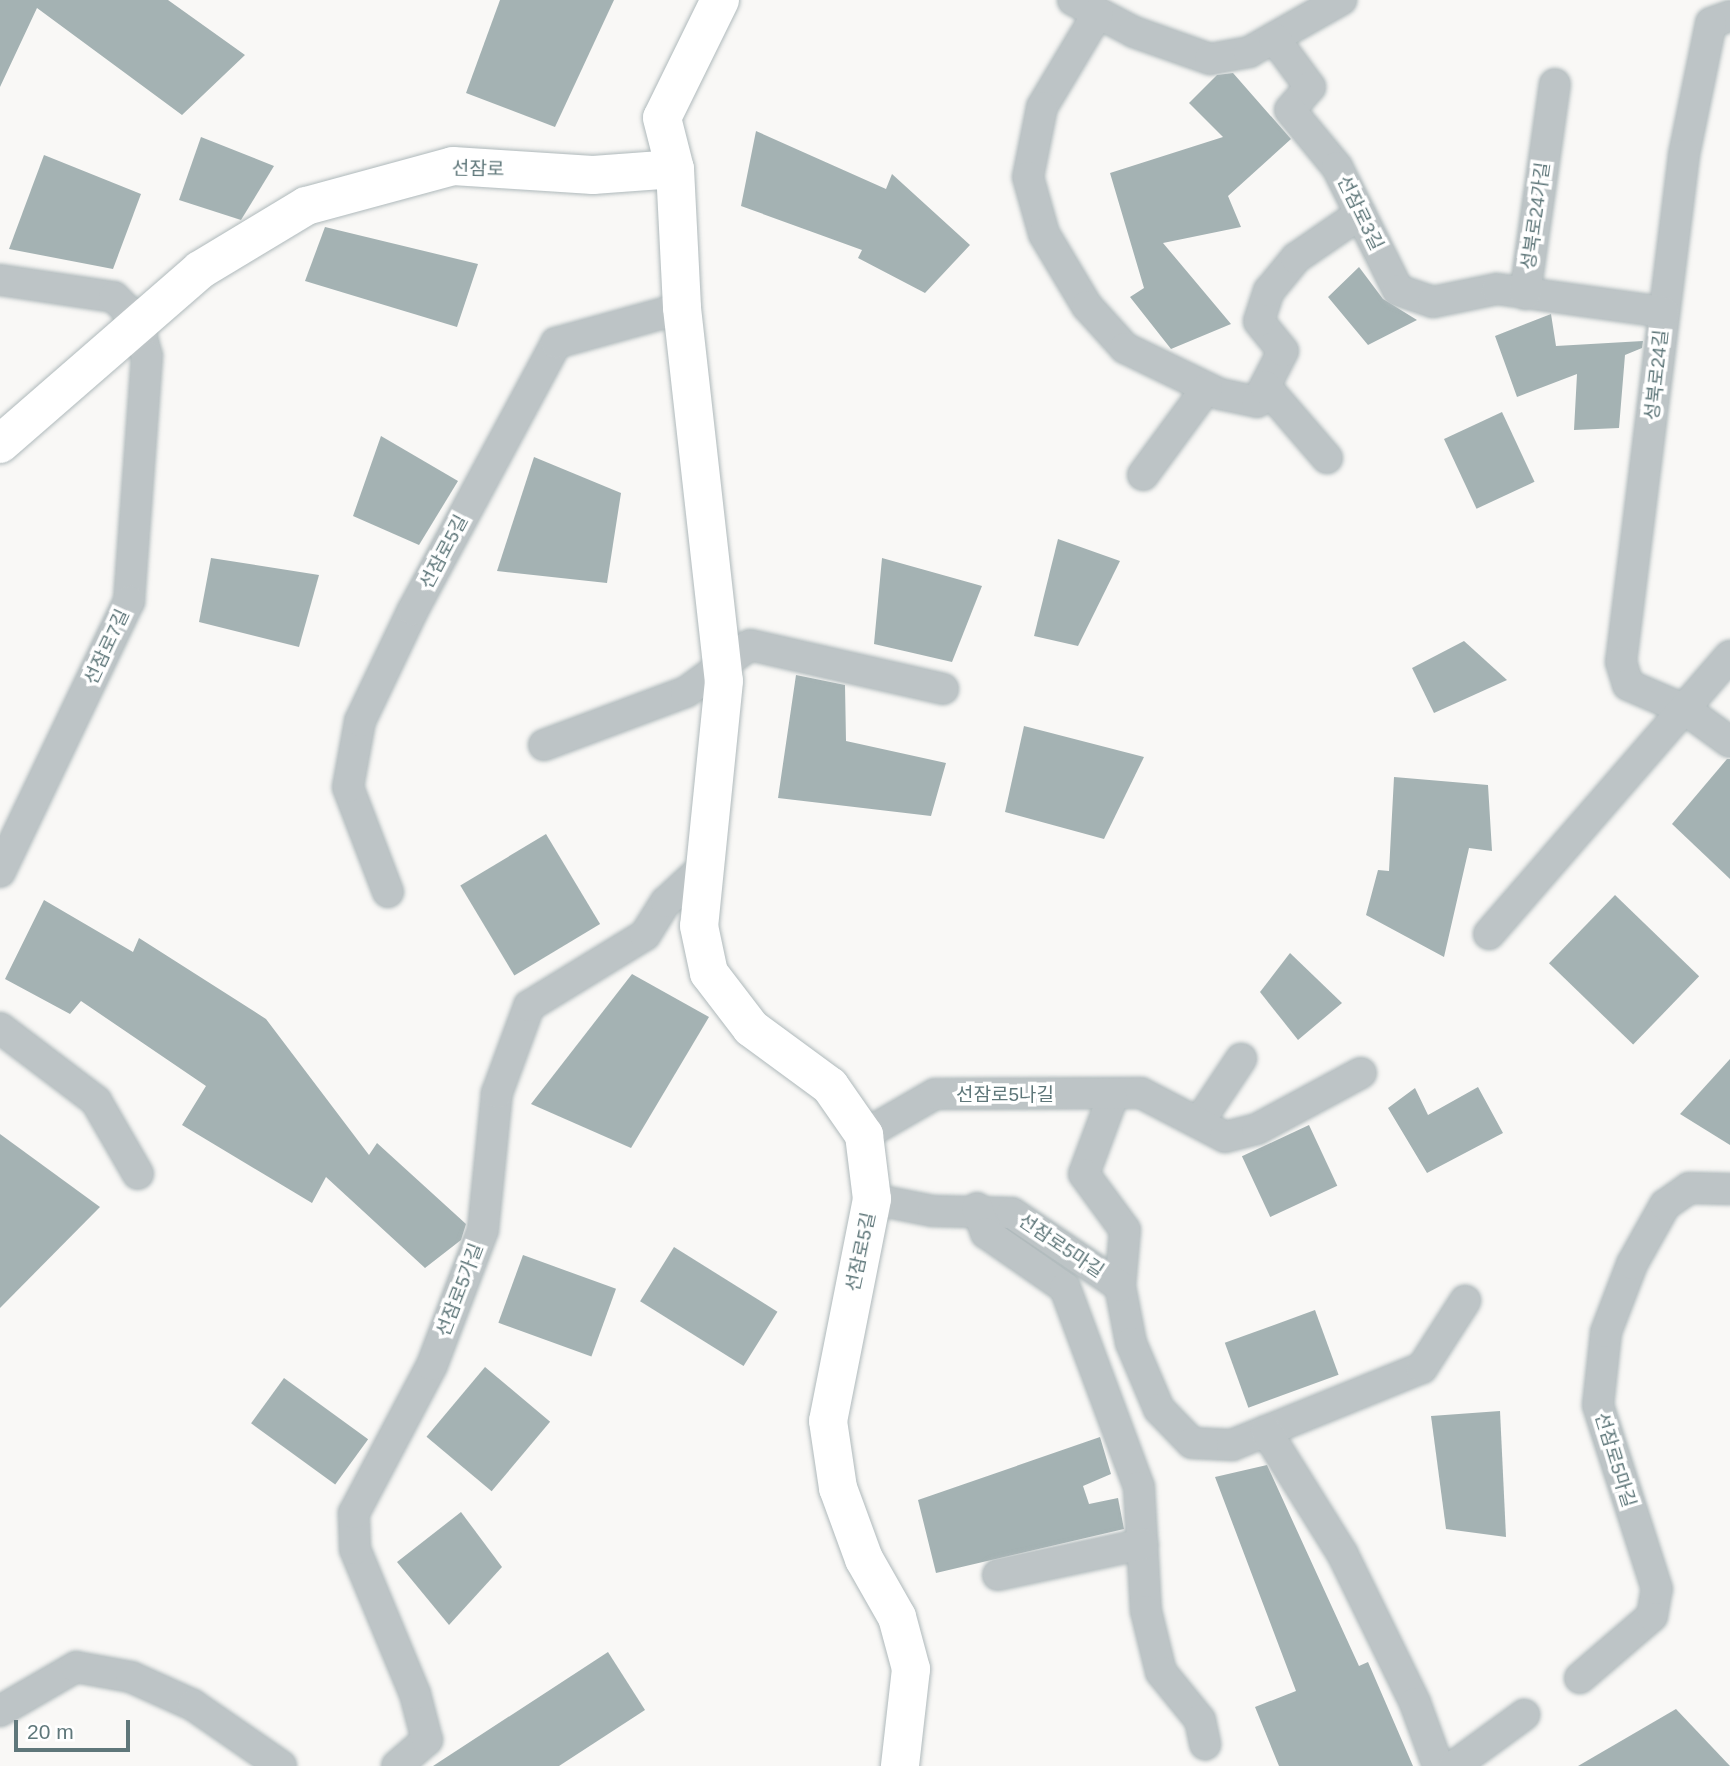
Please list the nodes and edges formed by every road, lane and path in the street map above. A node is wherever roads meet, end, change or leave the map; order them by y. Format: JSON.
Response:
{"nodes":[{"id":1,"x":720,"y":0,"type":"edge"},
{"id":2,"x":1341,"y":0,"type":"edge"},
{"id":3,"x":1085,"y":6,"type":"edge"},
{"id":4,"x":1730,"y":16,"type":"edge"},
{"id":5,"x":1274,"y":38,"type":"junction"},
{"id":6,"x":1555,"y":84,"type":"dead end"},
{"id":7,"x":675,"y":169,"type":"junction"},
{"id":8,"x":1360,"y":214,"type":"junction"},
{"id":9,"x":0,"y":280,"type":"edge"},
{"id":10,"x":1525,"y":294,"type":"junction"},
{"id":11,"x":682,"y":308,"type":"junction"},
{"id":12,"x":1663,"y":312,"type":"junction"},
{"id":13,"x":138,"y":321,"type":"junction"},
{"id":14,"x":1265,"y":386,"type":"junction"},
{"id":15,"x":1207,"y":388,"type":"junction"},
{"id":16,"x":0,"y":444,"type":"edge"},
{"id":17,"x":1327,"y":458,"type":"dead end"},
{"id":18,"x":1143,"y":475,"type":"dead end"},
{"id":19,"x":1730,"y":656,"type":"edge"},
{"id":20,"x":721,"y":660,"type":"junction"},
{"id":21,"x":943,"y":689,"type":"dead end"},
{"id":22,"x":1686,"y":710,"type":"junction"},
{"id":23,"x":1730,"y":742,"type":"edge"},
{"id":24,"x":544,"y":745,"type":"dead end"},
{"id":25,"x":709,"y":862,"type":"junction"},
{"id":26,"x":0,"y":872,"type":"edge"},
{"id":27,"x":388,"y":892,"type":"dead end"},
{"id":28,"x":1489,"y":934,"type":"dead end"},
{"id":29,"x":0,"y":1028,"type":"edge"},
{"id":30,"x":1241,"y":1059,"type":"dead end"},
{"id":31,"x":1360,"y":1073,"type":"dead end"},
{"id":32,"x":1113,"y":1096,"type":"junction"},
{"id":33,"x":1199,"y":1122,"type":"junction"},
{"id":34,"x":864,"y":1135,"type":"junction"},
{"id":35,"x":138,"y":1174,"type":"dead end"},
{"id":36,"x":1730,"y":1189,"type":"edge"},
{"id":37,"x":872,"y":1199,"type":"junction"},
{"id":38,"x":977,"y":1208,"type":"junction"},
{"id":39,"x":1121,"y":1286,"type":"junction"},
{"id":40,"x":1465,"y":1301,"type":"dead end"},
{"id":41,"x":1266,"y":1431,"type":"junction"},
{"id":42,"x":1143,"y":1544,"type":"junction"},
{"id":43,"x":998,"y":1575,"type":"dead end"},
{"id":44,"x":1580,"y":1678,"type":"dead end"},
{"id":45,"x":0,"y":1711,"type":"edge"},
{"id":46,"x":1524,"y":1715,"type":"dead end"},
{"id":47,"x":1205,"y":1744,"type":"dead end"},
{"id":48,"x":281,"y":1766,"type":"edge"},
{"id":49,"x":397,"y":1766,"type":"edge"},
{"id":50,"x":900,"y":1766,"type":"edge"},
{"id":51,"x":1438,"y":1766,"type":"edge"},
{"id":52,"x":1454,"y":1766,"type":"edge"}],
"edges":[{"from":1,"to":7,"type":"street"},
{"from":2,"to":5,"type":"street"},
{"from":3,"to":5,"type":"street"},
{"from":3,"to":15,"type":"street"},
{"from":4,"to":12,"type":"street","name":"성북로24길"},
{"from":5,"to":8,"type":"street","name":"선잠로3길"},
{"from":6,"to":10,"type":"street","name":"성북로24가길"},
{"from":7,"to":11,"type":"street","name":"선잠로5길"},
{"from":7,"to":13,"type":"street","name":"선잠로"},
{"from":8,"to":10,"type":"street","name":"선잠로3길"},
{"from":8,"to":14,"type":"street"},
{"from":9,"to":13,"type":"street"},
{"from":10,"to":12,"type":"street","name":"성북로24가길"},
{"from":11,"to":20,"type":"street","name":"선잠로5길"},
{"from":11,"to":27,"type":"street","name":"선잠로5길"},
{"from":12,"to":22,"type":"street","name":"성북로24길"},
{"from":13,"to":16,"type":"street","name":"선잠로"},
{"from":13,"to":26,"type":"street","name":"선잠로7길"},
{"from":14,"to":15,"type":"street"},
{"from":14,"to":17,"type":"street"},
{"from":15,"to":18,"type":"street"},
{"from":19,"to":22,"type":"street"},
{"from":20,"to":21,"type":"street"},
{"from":20,"to":24,"type":"street"},
{"from":20,"to":25,"type":"street","name":"선잠로5길"},
{"from":22,"to":23,"type":"street","name":"성북로24길"},
{"from":22,"to":28,"type":"street"},
{"from":25,"to":34,"type":"street","name":"선잠로5길"},
{"from":25,"to":49,"type":"street","name":"선잠로5가길"},
{"from":29,"to":35,"type":"street"},
{"from":30,"to":33,"type":"street"},
{"from":31,"to":33,"type":"street","name":"선잠로5나길"},
{"from":32,"to":33,"type":"street","name":"선잠로5나길"},
{"from":32,"to":34,"type":"street","name":"선잠로5나길"},
{"from":32,"to":39,"type":"street"},
{"from":34,"to":37,"type":"street","name":"선잠로5길"},
{"from":36,"to":44,"type":"street","name":"선잠로5마길"},
{"from":37,"to":38,"type":"street","name":"선잠로5마길"},
{"from":37,"to":50,"type":"street","name":"선잠로5길"},
{"from":38,"to":39,"type":"street","name":"선잠로5마길"},
{"from":38,"to":42,"type":"street"},
{"from":39,"to":41,"type":"street","name":"선잠로5마길"},
{"from":40,"to":41,"type":"street","name":"선잠로5마길"},
{"from":41,"to":51,"type":"street"},
{"from":42,"to":43,"type":"street"},
{"from":42,"to":47,"type":"street"},
{"from":45,"to":48,"type":"street"},
{"from":46,"to":52,"type":"street"}]}
